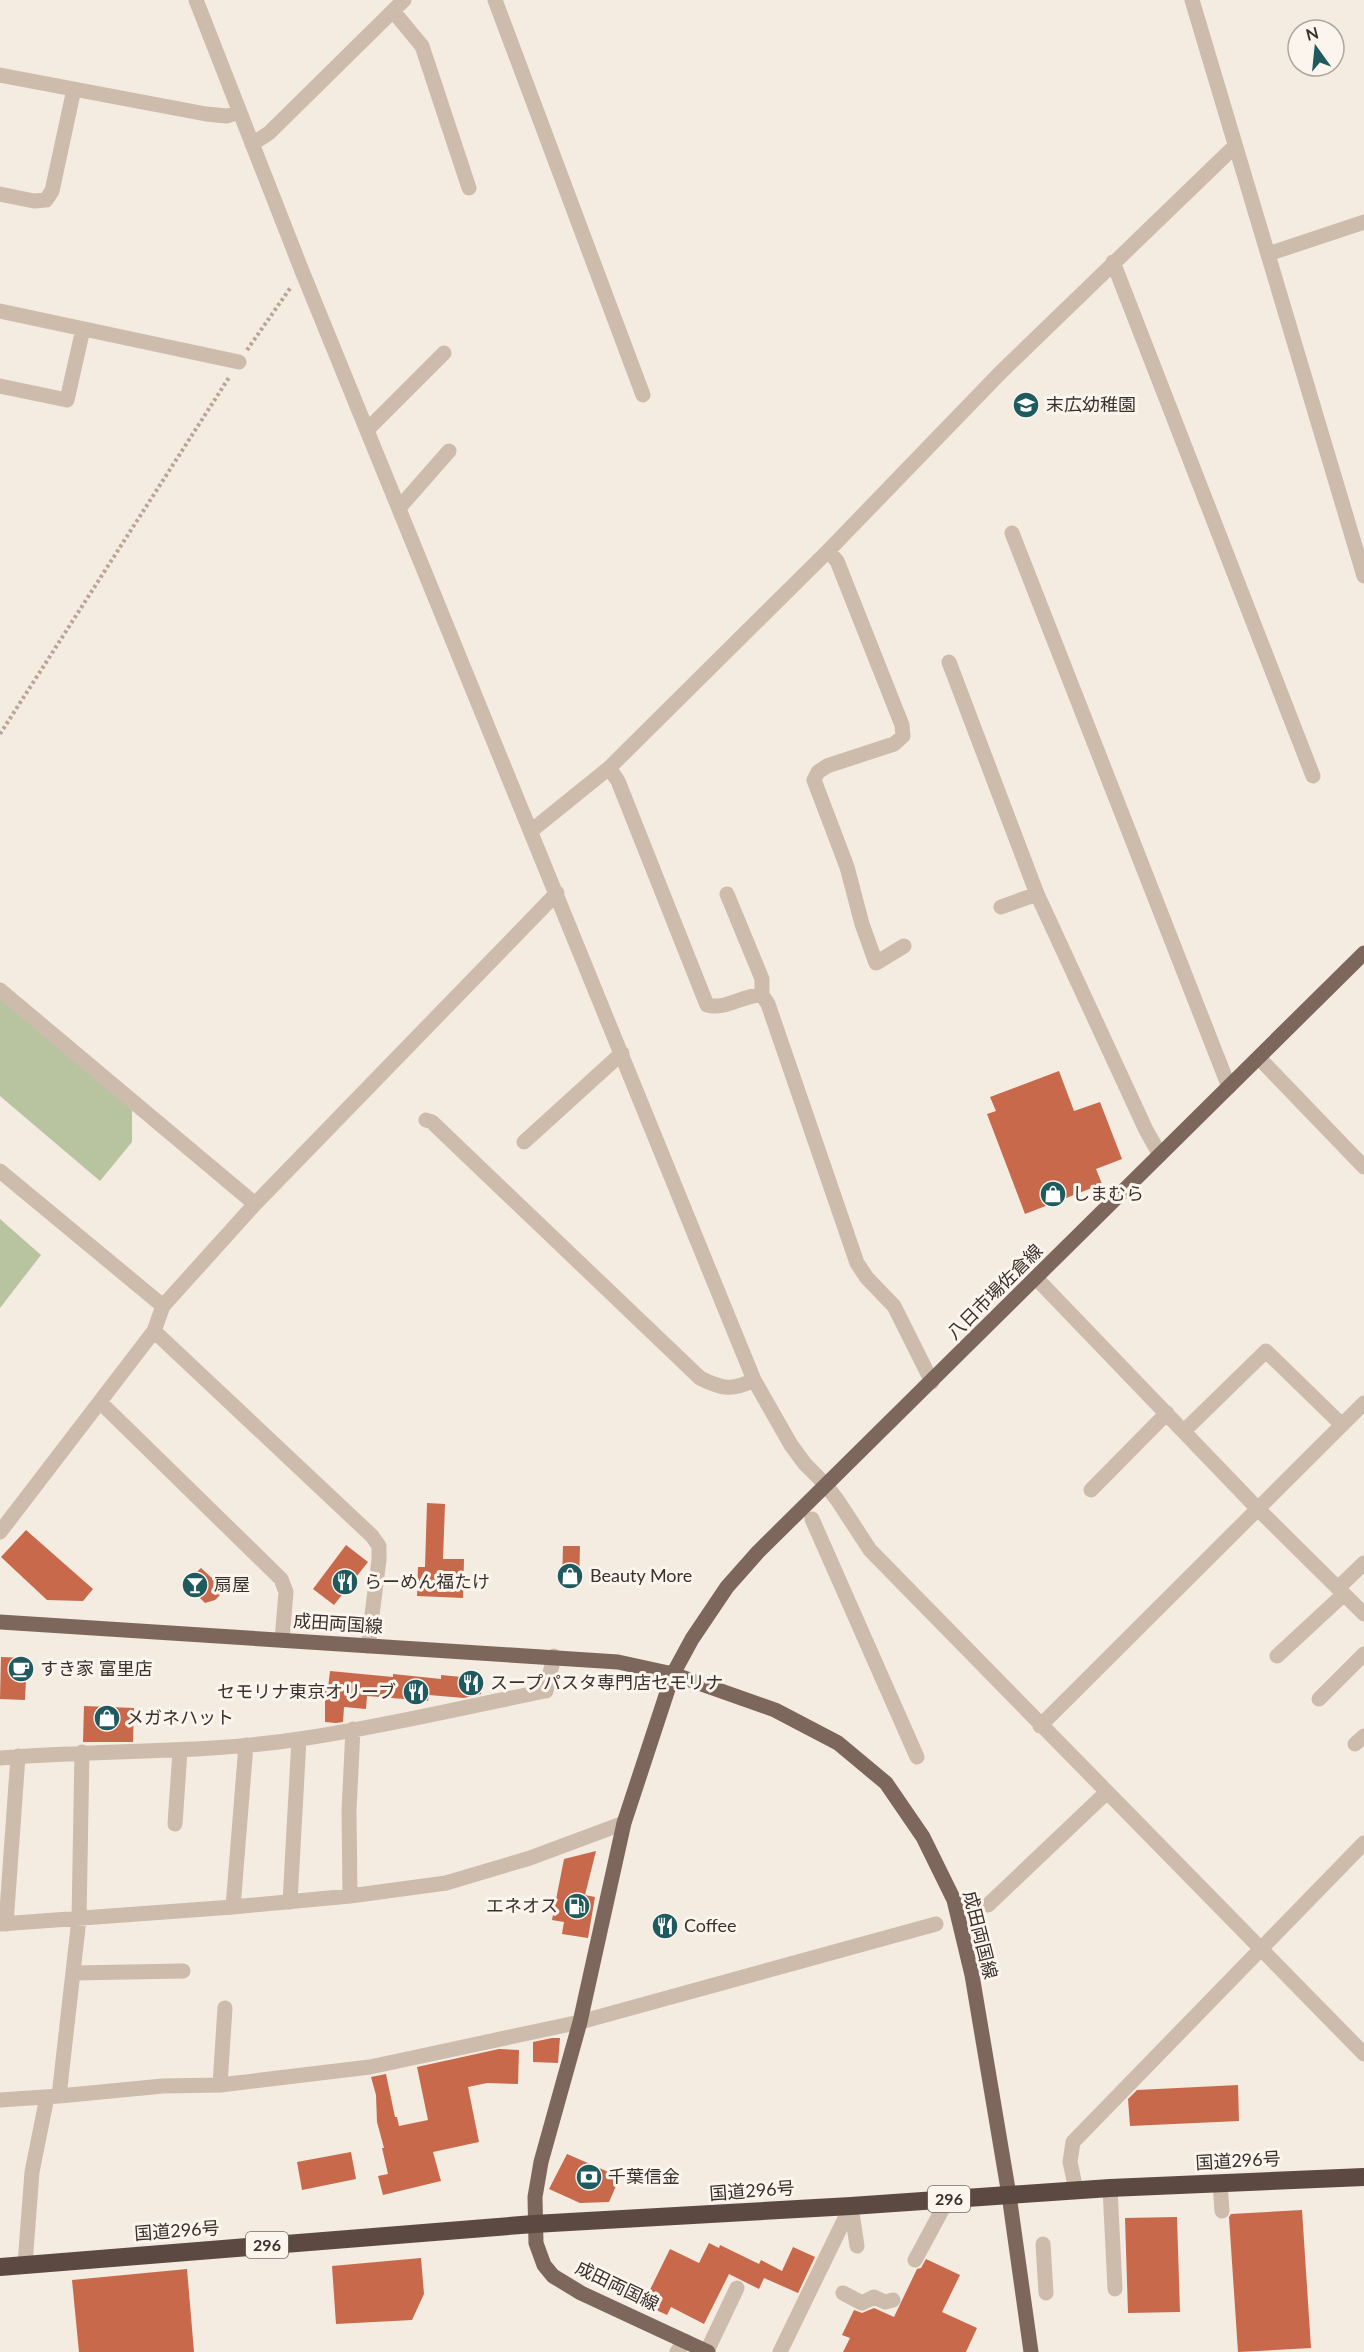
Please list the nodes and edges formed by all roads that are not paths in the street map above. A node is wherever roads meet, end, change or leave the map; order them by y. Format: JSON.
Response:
{"nodes":[{"id":1,"x":196,"y":0,"type":"edge"},
{"id":2,"x":495,"y":0,"type":"edge"},
{"id":3,"x":1191,"y":0,"type":"edge"},
{"id":4,"x":398,"y":5,"type":"edge"},
{"id":5,"x":0,"y":75,"type":"edge"},
{"id":6,"x":74,"y":89,"type":"junction"},
{"id":7,"x":238,"y":109,"type":"junction"},
{"id":8,"x":252,"y":144,"type":"junction"},
{"id":9,"x":1234,"y":147,"type":"junction"},
{"id":10,"x":469,"y":188,"type":"dead end"},
{"id":11,"x":0,"y":194,"type":"edge"},
{"id":12,"x":1364,"y":222,"type":"edge"},
{"id":13,"x":1268,"y":254,"type":"junction"},
{"id":14,"x":1113,"y":262,"type":"junction"},
{"id":15,"x":0,"y":311,"type":"edge"},
{"id":16,"x":83,"y":329,"type":"junction"},
{"id":17,"x":444,"y":353,"type":"dead end"},
{"id":18,"x":239,"y":362,"type":"road end"},
{"id":19,"x":0,"y":386,"type":"edge"},
{"id":20,"x":643,"y":395,"type":"dead end"},
{"id":21,"x":367,"y":430,"type":"junction"},
{"id":22,"x":449,"y":452,"type":"dead end"},
{"id":23,"x":399,"y":508,"type":"junction"},
{"id":24,"x":1357,"y":529,"type":"edge"},
{"id":25,"x":1012,"y":533,"type":"dead end"},
{"id":26,"x":828,"y":551,"type":"junction"},
{"id":27,"x":1364,"y":576,"type":"edge"},
{"id":28,"x":949,"y":662,"type":"dead end"},
{"id":29,"x":609,"y":768,"type":"junction"},
{"id":30,"x":1313,"y":776,"type":"dead end"},
{"id":31,"x":531,"y":831,"type":"junction"},
{"id":32,"x":557,"y":893,"type":"junction"},
{"id":33,"x":727,"y":894,"type":"dead end"},
{"id":34,"x":1037,"y":894,"type":"junction"},
{"id":35,"x":1001,"y":907,"type":"dead end"},
{"id":36,"x":904,"y":946,"type":"dead end"},
{"id":37,"x":1364,"y":953,"type":"edge"},
{"id":38,"x":0,"y":990,"type":"edge"},
{"id":39,"x":762,"y":995,"type":"junction"},
{"id":40,"x":622,"y":1053,"type":"junction"},
{"id":41,"x":1259,"y":1058,"type":"junction"},
{"id":42,"x":1229,"y":1087,"type":"junction"},
{"id":43,"x":426,"y":1120,"type":"dead end"},
{"id":44,"x":524,"y":1142,"type":"dead end"},
{"id":45,"x":1160,"y":1155,"type":"junction"},
{"id":46,"x":1364,"y":1167,"type":"edge"},
{"id":47,"x":0,"y":1172,"type":"edge"},
{"id":48,"x":255,"y":1204,"type":"junction"},
{"id":49,"x":1036,"y":1279,"type":"junction"},
{"id":50,"x":163,"y":1306,"type":"junction"},
{"id":51,"x":154,"y":1331,"type":"junction"},
{"id":52,"x":754,"y":1380,"type":"junction"},
{"id":53,"x":932,"y":1382,"type":"junction"},
{"id":54,"x":100,"y":1403,"type":"junction"},
{"id":55,"x":1364,"y":1403,"type":"edge"},
{"id":56,"x":1167,"y":1413,"type":"junction"},
{"id":57,"x":1342,"y":1425,"type":"junction"},
{"id":58,"x":1184,"y":1431,"type":"junction"},
{"id":59,"x":826,"y":1485,"type":"junction"},
{"id":60,"x":1091,"y":1490,"type":"dead end"},
{"id":61,"x":1258,"y":1509,"type":"junction"},
{"id":62,"x":812,"y":1520,"type":"dead end"},
{"id":63,"x":0,"y":1532,"type":"edge"},
{"id":64,"x":1364,"y":1563,"type":"edge"},
{"id":65,"x":1341,"y":1591,"type":"junction"},
{"id":66,"x":1364,"y":1614,"type":"edge"},
{"id":67,"x":0,"y":1622,"type":"edge"},
{"id":68,"x":282,"y":1640,"type":"junction"},
{"id":69,"x":368,"y":1646,"type":"junction"},
{"id":70,"x":1364,"y":1654,"type":"edge"},
{"id":71,"x":554,"y":1656,"type":"junction"},
{"id":72,"x":1277,"y":1656,"type":"dead end"},
{"id":73,"x":673,"y":1674,"type":"junction"},
{"id":74,"x":1319,"y":1700,"type":"dead end"},
{"id":75,"x":1040,"y":1726,"type":"junction"},
{"id":76,"x":353,"y":1729,"type":"junction"},
{"id":77,"x":299,"y":1739,"type":"junction"},
{"id":78,"x":246,"y":1745,"type":"junction"},
{"id":79,"x":180,"y":1750,"type":"junction"},
{"id":80,"x":82,"y":1752,"type":"junction"},
{"id":81,"x":18,"y":1756,"type":"junction"},
{"id":82,"x":917,"y":1757,"type":"dead end"},
{"id":83,"x":0,"y":1758,"type":"edge"},
{"id":84,"x":1107,"y":1792,"type":"junction"},
{"id":85,"x":624,"y":1823,"type":"junction"},
{"id":86,"x":176,"y":1824,"type":"dead end"},
{"id":87,"x":1364,"y":1843,"type":"edge"},
{"id":88,"x":350,"y":1896,"type":"junction"},
{"id":89,"x":290,"y":1902,"type":"junction"},
{"id":90,"x":987,"y":1905,"type":"dead end"},
{"id":91,"x":233,"y":1907,"type":"junction"},
{"id":92,"x":79,"y":1919,"type":"junction"},
{"id":93,"x":936,"y":1923,"type":"dead end"},
{"id":94,"x":3,"y":1924,"type":"edge"},
{"id":95,"x":1259,"y":1949,"type":"junction"},
{"id":96,"x":183,"y":1971,"type":"dead end"},
{"id":97,"x":73,"y":1973,"type":"junction"},
{"id":98,"x":225,"y":2008,"type":"dead end"},
{"id":99,"x":580,"y":2022,"type":"junction"},
{"id":100,"x":1364,"y":2054,"type":"edge"},
{"id":101,"x":220,"y":2085,"type":"junction"},
{"id":102,"x":53,"y":2097,"type":"junction"},
{"id":103,"x":0,"y":2100,"type":"edge"},
{"id":104,"x":1364,"y":2177,"type":"edge"},
{"id":105,"x":1220,"y":2183,"type":"junction"},
{"id":106,"x":1110,"y":2188,"type":"junction"},
{"id":107,"x":1076,"y":2190,"type":"junction"},
{"id":108,"x":1009,"y":2195,"type":"junction"},
{"id":109,"x":948,"y":2199,"type":"junction"},
{"id":110,"x":851,"y":2206,"type":"junction"},
{"id":111,"x":1222,"y":2211,"type":"dead end"},
{"id":112,"x":534,"y":2224,"type":"junction"},
{"id":113,"x":1043,"y":2244,"type":"dead end"},
{"id":114,"x":857,"y":2246,"type":"dead end"},
{"id":115,"x":915,"y":2259,"type":"dead end"},
{"id":116,"x":25,"y":2264,"type":"junction"},
{"id":117,"x":0,"y":2267,"type":"edge"},
{"id":118,"x":737,"y":2288,"type":"dead end"},
{"id":119,"x":1115,"y":2289,"type":"dead end"},
{"id":120,"x":843,"y":2293,"type":"dead end"},
{"id":121,"x":1046,"y":2293,"type":"dead end"},
{"id":122,"x":893,"y":2300,"type":"dead end"},
{"id":123,"x":681,"y":2346,"type":"edge"},
{"id":124,"x":707,"y":2352,"type":"edge"},
{"id":125,"x":780,"y":2352,"type":"edge"},
{"id":126,"x":1031,"y":2352,"type":"edge"}],
"edges":[{"from":1,"to":7,"type":"street"},
{"from":2,"to":20,"type":"street"},
{"from":3,"to":9,"type":"street"},
{"from":4,"to":8,"type":"street"},
{"from":4,"to":10,"type":"street"},
{"from":5,"to":6,"type":"street"},
{"from":6,"to":7,"type":"street"},
{"from":6,"to":11,"type":"street"},
{"from":7,"to":8,"type":"street"},
{"from":8,"to":21,"type":"street"},
{"from":9,"to":13,"type":"street"},
{"from":9,"to":14,"type":"street"},
{"from":12,"to":13,"type":"street"},
{"from":13,"to":24,"type":"street"},
{"from":14,"to":26,"type":"street"},
{"from":14,"to":30,"type":"street"},
{"from":15,"to":16,"type":"street"},
{"from":16,"to":18,"type":"street"},
{"from":16,"to":19,"type":"street"},
{"from":17,"to":21,"type":"street"},
{"from":21,"to":23,"type":"street"},
{"from":22,"to":23,"type":"street"},
{"from":23,"to":31,"type":"street"},
{"from":24,"to":27,"type":"street"},
{"from":25,"to":42,"type":"street"},
{"from":26,"to":29,"type":"street"},
{"from":26,"to":36,"type":"street"},
{"from":28,"to":34,"type":"street"},
{"from":29,"to":31,"type":"street"},
{"from":29,"to":39,"type":"street"},
{"from":31,"to":32,"type":"street"},
{"from":32,"to":40,"type":"street"},
{"from":32,"to":48,"type":"street"},
{"from":33,"to":39,"type":"street"},
{"from":34,"to":35,"type":"street"},
{"from":34,"to":45,"type":"street"},
{"from":37,"to":41,"type":"main road","name":"八日市場佐倉線"},
{"from":38,"to":48,"type":"street"},
{"from":39,"to":53,"type":"street"},
{"from":40,"to":44,"type":"street"},
{"from":40,"to":52,"type":"street"},
{"from":41,"to":42,"type":"main road","name":"八日市場佐倉線"},
{"from":41,"to":46,"type":"street"},
{"from":42,"to":45,"type":"main road","name":"八日市場佐倉線"},
{"from":43,"to":52,"type":"street"},
{"from":45,"to":49,"type":"main road","name":"八日市場佐倉線"},
{"from":47,"to":50,"type":"street"},
{"from":48,"to":50,"type":"street"},
{"from":49,"to":53,"type":"main road","name":"八日市場佐倉線"},
{"from":49,"to":56,"type":"street"},
{"from":50,"to":51,"type":"street"},
{"from":51,"to":54,"type":"street"},
{"from":51,"to":69,"type":"street"},
{"from":52,"to":59,"type":"street"},
{"from":53,"to":59,"type":"main road","name":"八日市場佐倉線"},
{"from":54,"to":63,"type":"street"},
{"from":54,"to":68,"type":"street"},
{"from":55,"to":57,"type":"street"},
{"from":56,"to":58,"type":"street"},
{"from":56,"to":60,"type":"street"},
{"from":57,"to":58,"type":"street"},
{"from":57,"to":61,"type":"street"},
{"from":58,"to":61,"type":"street"},
{"from":59,"to":73,"type":"main road","name":"八日市場佐倉線"},
{"from":59,"to":75,"type":"street"},
{"from":61,"to":65,"type":"street"},
{"from":61,"to":75,"type":"street"},
{"from":62,"to":82,"type":"street"},
{"from":64,"to":65,"type":"street"},
{"from":65,"to":66,"type":"street"},
{"from":65,"to":72,"type":"street"},
{"from":67,"to":68,"type":"main road","name":"成田両国線"},
{"from":68,"to":69,"type":"main road","name":"成田両国線"},
{"from":69,"to":71,"type":"main road","name":"成田両国線"},
{"from":70,"to":74,"type":"street"},
{"from":71,"to":73,"type":"main road","name":"成田両国線"},
{"from":71,"to":76,"type":"street"},
{"from":73,"to":85,"type":"main road","name":"成田両国線"},
{"from":73,"to":108,"type":"main road","name":"成田両国線"},
{"from":75,"to":84,"type":"street"},
{"from":76,"to":77,"type":"street"},
{"from":76,"to":88,"type":"street"},
{"from":77,"to":78,"type":"street"},
{"from":77,"to":89,"type":"street"},
{"from":78,"to":79,"type":"street"},
{"from":78,"to":91,"type":"street"},
{"from":79,"to":80,"type":"street"},
{"from":79,"to":86,"type":"street"},
{"from":80,"to":81,"type":"street"},
{"from":80,"to":92,"type":"street"},
{"from":81,"to":83,"type":"street"},
{"from":81,"to":94,"type":"street"},
{"from":84,"to":90,"type":"street"},
{"from":84,"to":95,"type":"street"},
{"from":85,"to":88,"type":"street"},
{"from":85,"to":99,"type":"main road","name":"成田両国線"},
{"from":87,"to":95,"type":"street"},
{"from":88,"to":89,"type":"street"},
{"from":89,"to":91,"type":"street"},
{"from":91,"to":92,"type":"street"},
{"from":92,"to":94,"type":"street"},
{"from":92,"to":97,"type":"street"},
{"from":93,"to":99,"type":"street"},
{"from":95,"to":100,"type":"street"},
{"from":95,"to":107,"type":"street"},
{"from":96,"to":97,"type":"street"},
{"from":97,"to":102,"type":"street"},
{"from":98,"to":101,"type":"street"},
{"from":99,"to":101,"type":"street"},
{"from":99,"to":112,"type":"main road","name":"成田両国線"},
{"from":101,"to":102,"type":"street"},
{"from":102,"to":103,"type":"street"},
{"from":102,"to":116,"type":"street"},
{"from":104,"to":105,"type":"highway","name":"国道296号","number":"296"},
{"from":105,"to":106,"type":"highway","name":"国道296号","number":"296"},
{"from":105,"to":111,"type":"street"},
{"from":106,"to":107,"type":"highway","name":"国道296号","number":"296"},
{"from":106,"to":119,"type":"street"},
{"from":107,"to":108,"type":"highway","name":"国道296号","number":"296"},
{"from":108,"to":109,"type":"highway","name":"国道296号","number":"296"},
{"from":108,"to":126,"type":"main road","name":"成田両国線"},
{"from":109,"to":110,"type":"highway","name":"国道296号","number":"296"},
{"from":109,"to":115,"type":"street"},
{"from":110,"to":112,"type":"highway","name":"国道296号","number":"296"},
{"from":110,"to":114,"type":"street"},
{"from":110,"to":125,"type":"street"},
{"from":112,"to":116,"type":"highway","name":"国道296号","number":"296"},
{"from":112,"to":123,"type":"main road","name":"成田両国線"},
{"from":113,"to":121,"type":"street"},
{"from":116,"to":117,"type":"highway","name":"国道296号","number":"296"},
{"from":118,"to":124,"type":"street"},
{"from":120,"to":122,"type":"street"},
{"from":123,"to":124,"type":"main road","name":"成田両国線"}]}
